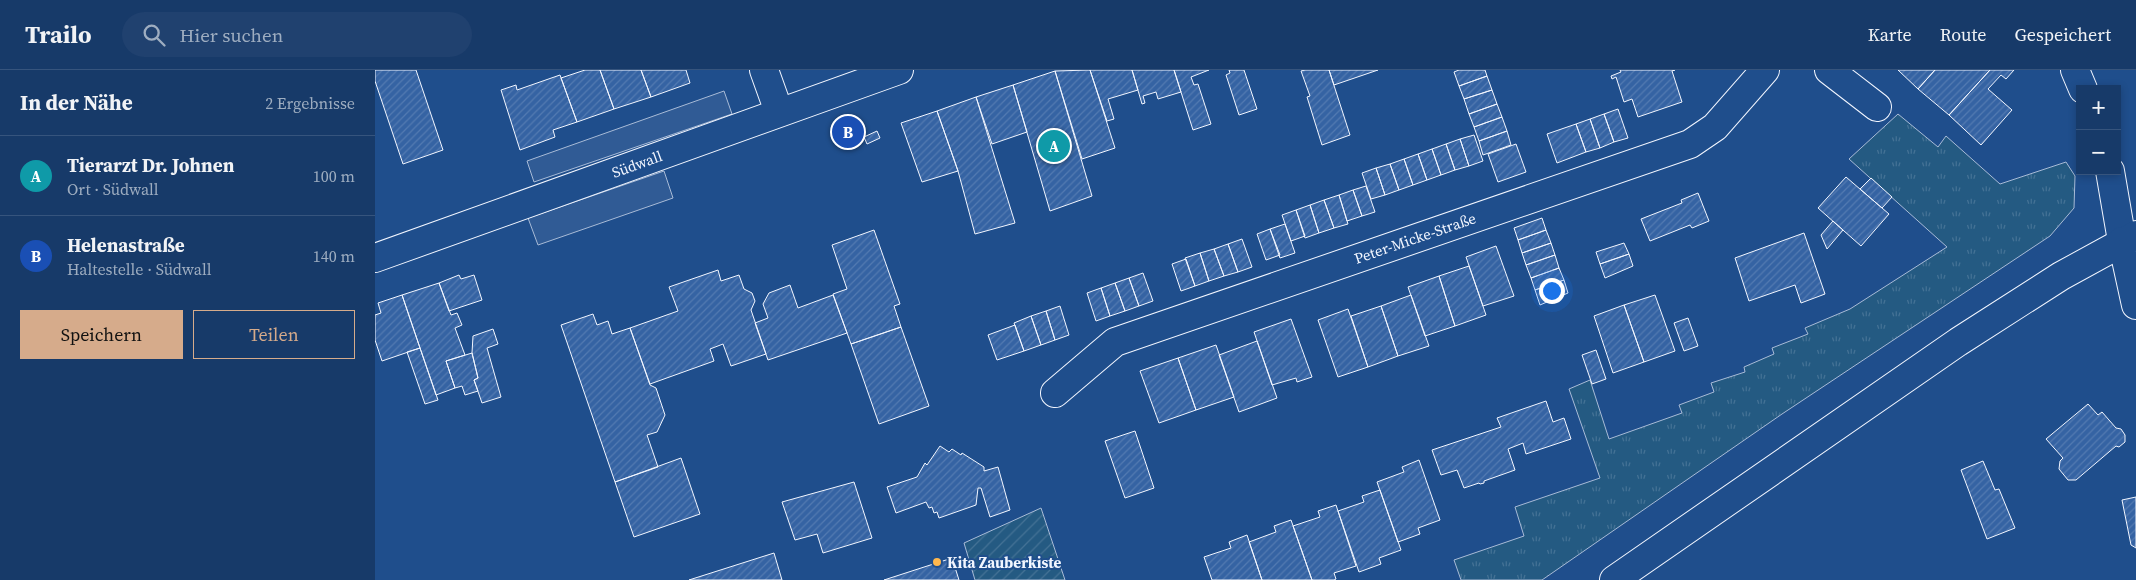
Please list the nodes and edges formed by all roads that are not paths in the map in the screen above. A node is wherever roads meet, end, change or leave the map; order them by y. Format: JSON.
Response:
{"nodes":[{"id":1,"x":763,"y":70,"type":"edge"},
{"id":2,"x":899,"y":70,"type":"edge"},
{"id":3,"x":1765,"y":70,"type":"edge"},
{"id":4,"x":1829,"y":70,"type":"edge"},
{"id":5,"x":2075,"y":70,"type":"edge"},
{"id":6,"x":2081,"y":85,"type":"edge"},
{"id":7,"x":1877,"y":107,"type":"dead end"},
{"id":8,"x":779,"y":112,"type":"junction"},
{"id":9,"x":2111,"y":175,"type":"edge"},
{"id":10,"x":2129,"y":238,"type":"edge"},
{"id":11,"x":375,"y":258,"type":"edge"},
{"id":12,"x":2136,"y":304,"type":"edge"},
{"id":13,"x":1055,"y":393,"type":"dead end"},
{"id":14,"x":1614,"y":580,"type":"edge"}],
"edges":[{"from":1,"to":8,"type":"street"},
{"from":2,"to":8,"type":"street","name":"Südwall"},
{"from":3,"to":13,"type":"street","name":"Peter-Micke-Straße"},
{"from":4,"to":7,"type":"street"},
{"from":5,"to":6,"type":"street"},
{"from":8,"to":11,"type":"street","name":"Südwall"},
{"from":9,"to":10,"type":"street"},
{"from":10,"to":12,"type":"street"},
{"from":10,"to":14,"type":"street"}]}
